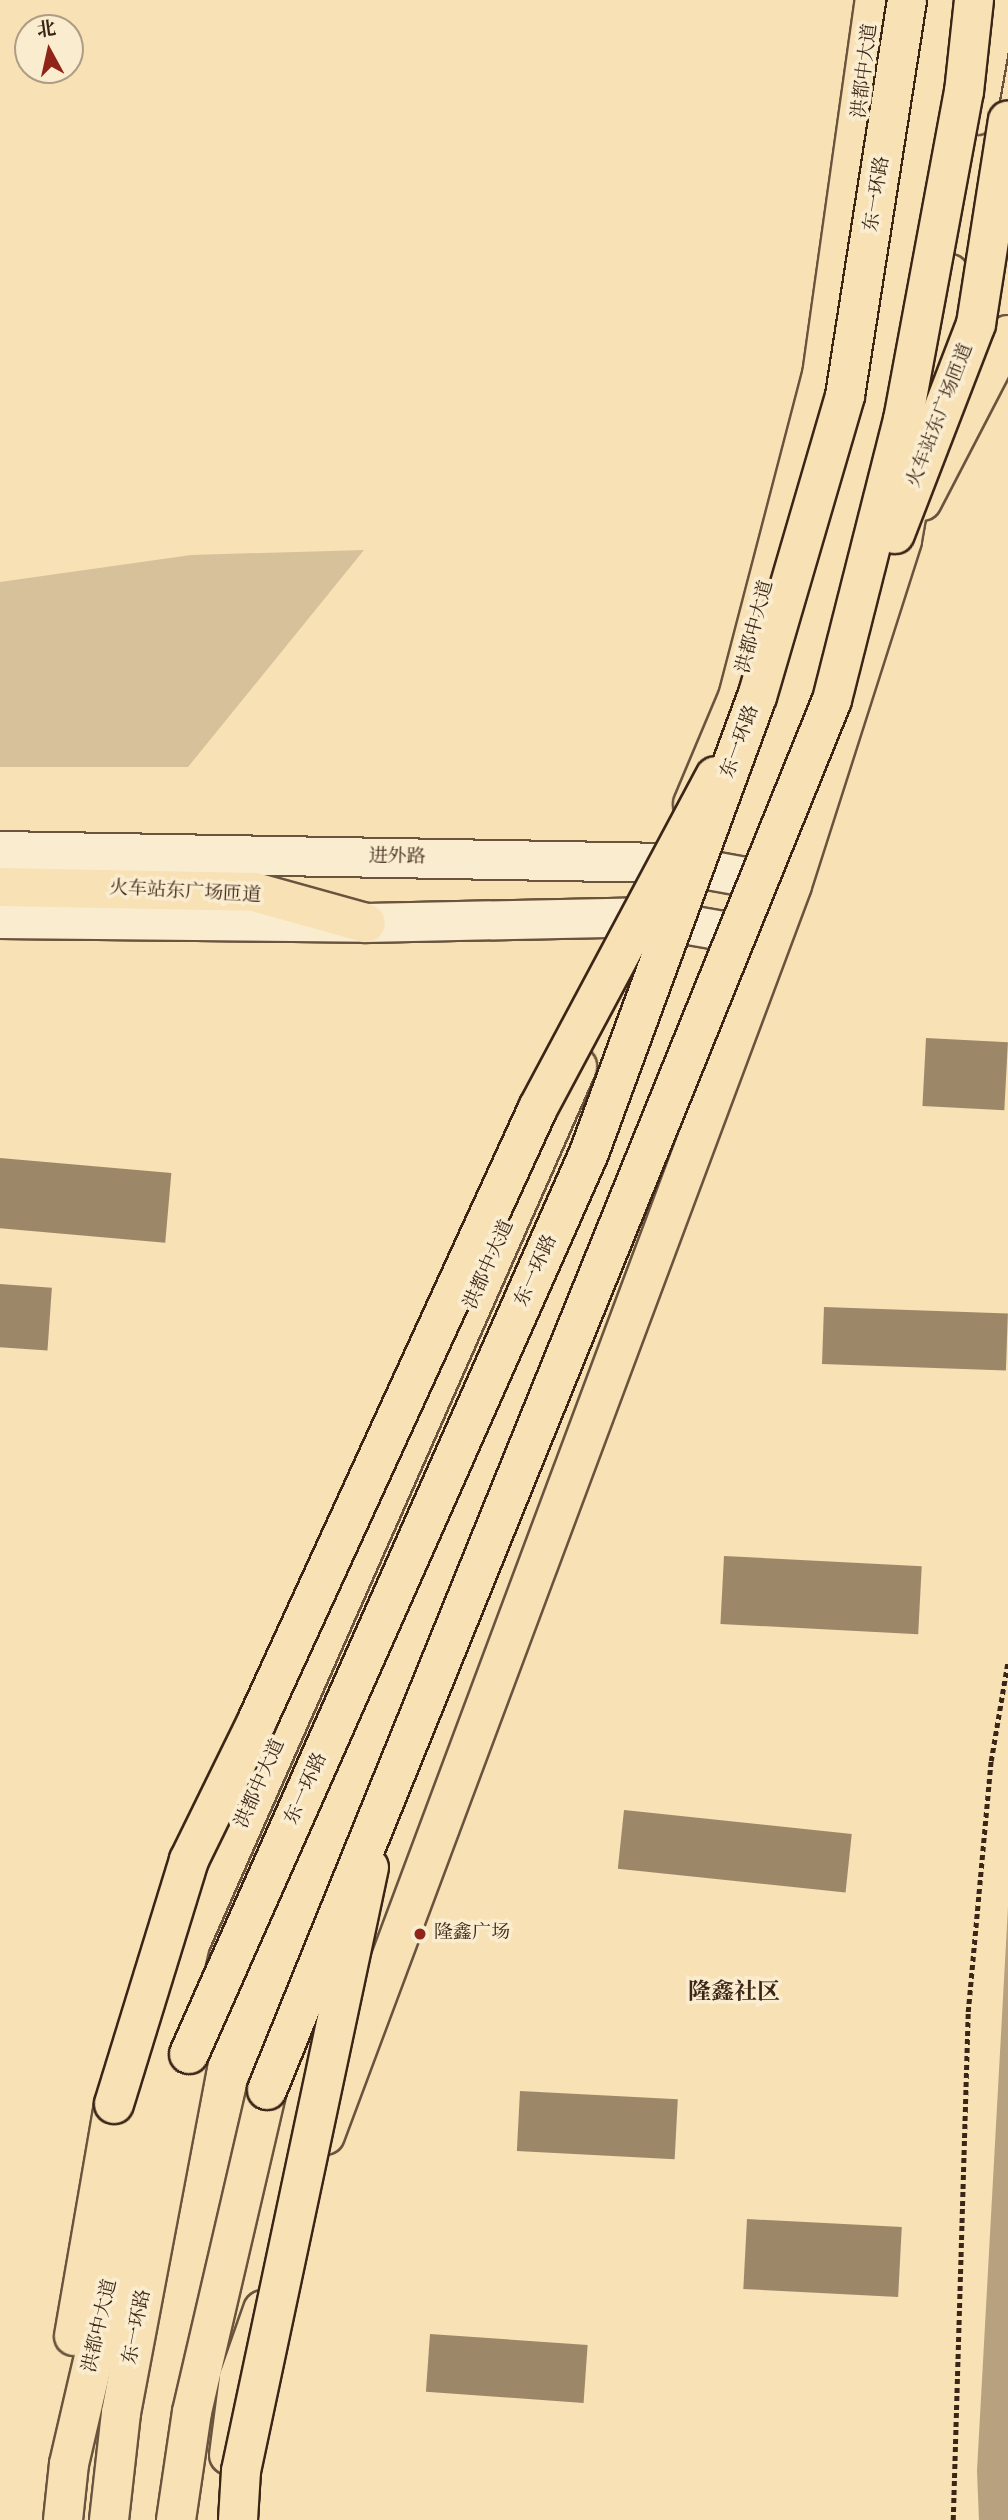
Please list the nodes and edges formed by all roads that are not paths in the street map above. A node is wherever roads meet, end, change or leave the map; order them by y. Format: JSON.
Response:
{"nodes":[{"id":1,"x":875,"y":0,"type":"edge"},
{"id":2,"x":907,"y":0,"type":"edge"},
{"id":3,"x":974,"y":0,"type":"edge"},
{"id":4,"x":998,"y":0,"type":"edge"},
{"id":5,"x":1008,"y":120,"type":"edge"},
{"id":6,"x":1008,"y":335,"type":"edge"},
{"id":7,"x":902,"y":540,"type":"junction"},
{"id":8,"x":757,"y":697,"type":"junction"},
{"id":9,"x":832,"y":700,"type":"junction"},
{"id":10,"x":0,"y":850,"type":"edge"},
{"id":11,"x":669,"y":863,"type":"junction"},
{"id":12,"x":792,"y":885,"type":"junction"},
{"id":13,"x":0,"y":887,"type":"edge"},
{"id":14,"x":643,"y":917,"type":"junction"},
{"id":15,"x":0,"y":919,"type":"edge"},
{"id":16,"x":366,"y":923,"type":"junction"},
{"id":17,"x":770,"y":939,"type":"junction"},
{"id":18,"x":382,"y":1807,"type":"junction"},
{"id":19,"x":43,"y":2520,"type":"edge"},
{"id":20,"x":63,"y":2520,"type":"edge"},
{"id":21,"x":108,"y":2520,"type":"edge"},
{"id":22,"x":176,"y":2520,"type":"edge"},
{"id":23,"x":221,"y":2520,"type":"edge"},
{"id":24,"x":238,"y":2520,"type":"edge"}],
"edges":[{"from":1,"to":11,"type":"main road","name":"洪都中大道"},
{"from":2,"to":8,"type":"main road","name":"东一环路","bridge":true},
{"from":3,"to":9,"type":"main road","bridge":true},
{"from":4,"to":7,"type":"main road"},
{"from":5,"to":9,"type":"main road","name":"火车站东广场匝道","bridge":true},
{"from":6,"to":7,"type":"main road"},
{"from":7,"to":12,"type":"main road"},
{"from":8,"to":19,"type":"main road","bridge":true},
{"from":8,"to":21,"type":"main road","name":"东一环路","bridge":true},
{"from":9,"to":18,"type":"main road","bridge":true},
{"from":10,"to":11,"type":"street","name":"进外路"},
{"from":11,"to":12,"type":"street","name":"进外路"},
{"from":11,"to":14,"type":"main road","name":"洪都中大道"},
{"from":12,"to":17,"type":"main road"},
{"from":13,"to":16,"type":"main road","name":"火车站东广场匝道"},
{"from":14,"to":16,"type":"street"},
{"from":14,"to":17,"type":"street"},
{"from":14,"to":20,"type":"main road","name":"洪都中大道"},
{"from":15,"to":16,"type":"street"},
{"from":17,"to":23,"type":"main road"},
{"from":18,"to":22,"type":"main road","bridge":true},
{"from":18,"to":24,"type":"main road","bridge":true}]}
